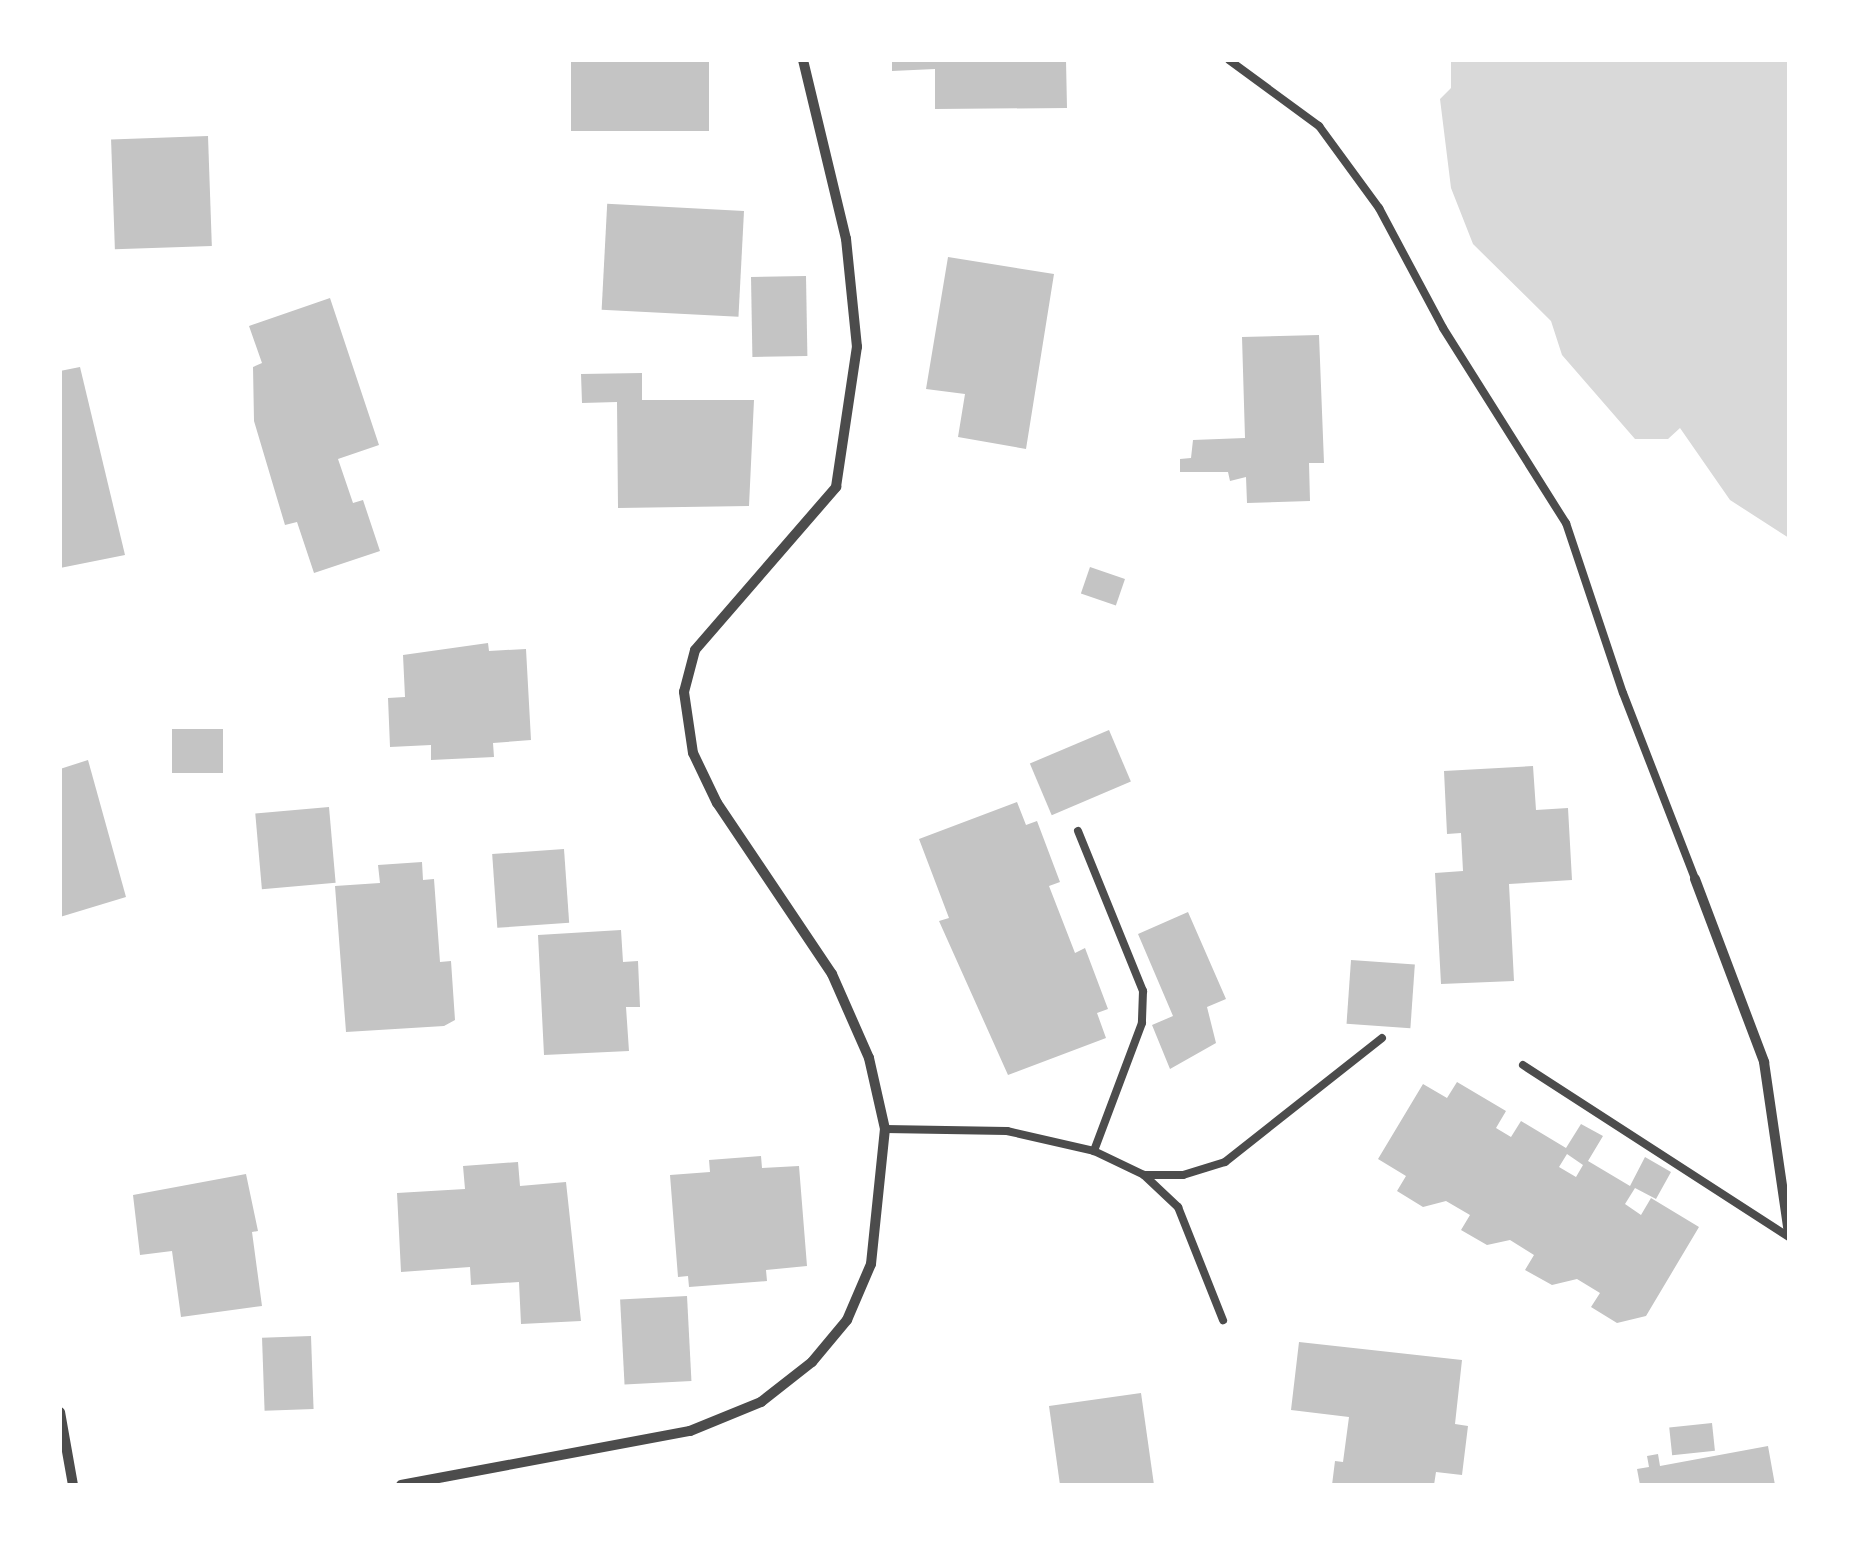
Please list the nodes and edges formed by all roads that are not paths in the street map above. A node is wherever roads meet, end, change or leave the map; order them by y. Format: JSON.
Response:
{"nodes":[{"id":1,"x":803,"y":60,"type":"edge"},
{"id":2,"x":1231,"y":64,"type":"edge"},
{"id":3,"x":1078,"y":831,"type":"dead end"},
{"id":4,"x":1696,"y":879,"type":"joint"},
{"id":5,"x":1382,"y":1038,"type":"dead end"},
{"id":6,"x":1523,"y":1065,"type":"dead end"},
{"id":7,"x":885,"y":1129,"type":"junction"},
{"id":8,"x":1094,"y":1151,"type":"junction"},
{"id":9,"x":1144,"y":1175,"type":"junction"},
{"id":10,"x":1789,"y":1235,"type":"edge"},
{"id":11,"x":1223,"y":1320,"type":"dead end"},
{"id":12,"x":60,"y":1412,"type":"edge"},
{"id":13,"x":73,"y":1485,"type":"edge"},
{"id":14,"x":400,"y":1485,"type":"edge"}],
"edges":[{"from":1,"to":7,"type":"street"},
{"from":2,"to":4,"type":"lane"},
{"from":3,"to":8,"type":"lane"},
{"from":4,"to":10,"type":"street"},
{"from":5,"to":9,"type":"lane"},
{"from":6,"to":10,"type":"lane"},
{"from":7,"to":8,"type":"lane"},
{"from":7,"to":14,"type":"street"},
{"from":8,"to":9,"type":"lane"},
{"from":9,"to":11,"type":"lane"},
{"from":12,"to":13,"type":"street"}]}
